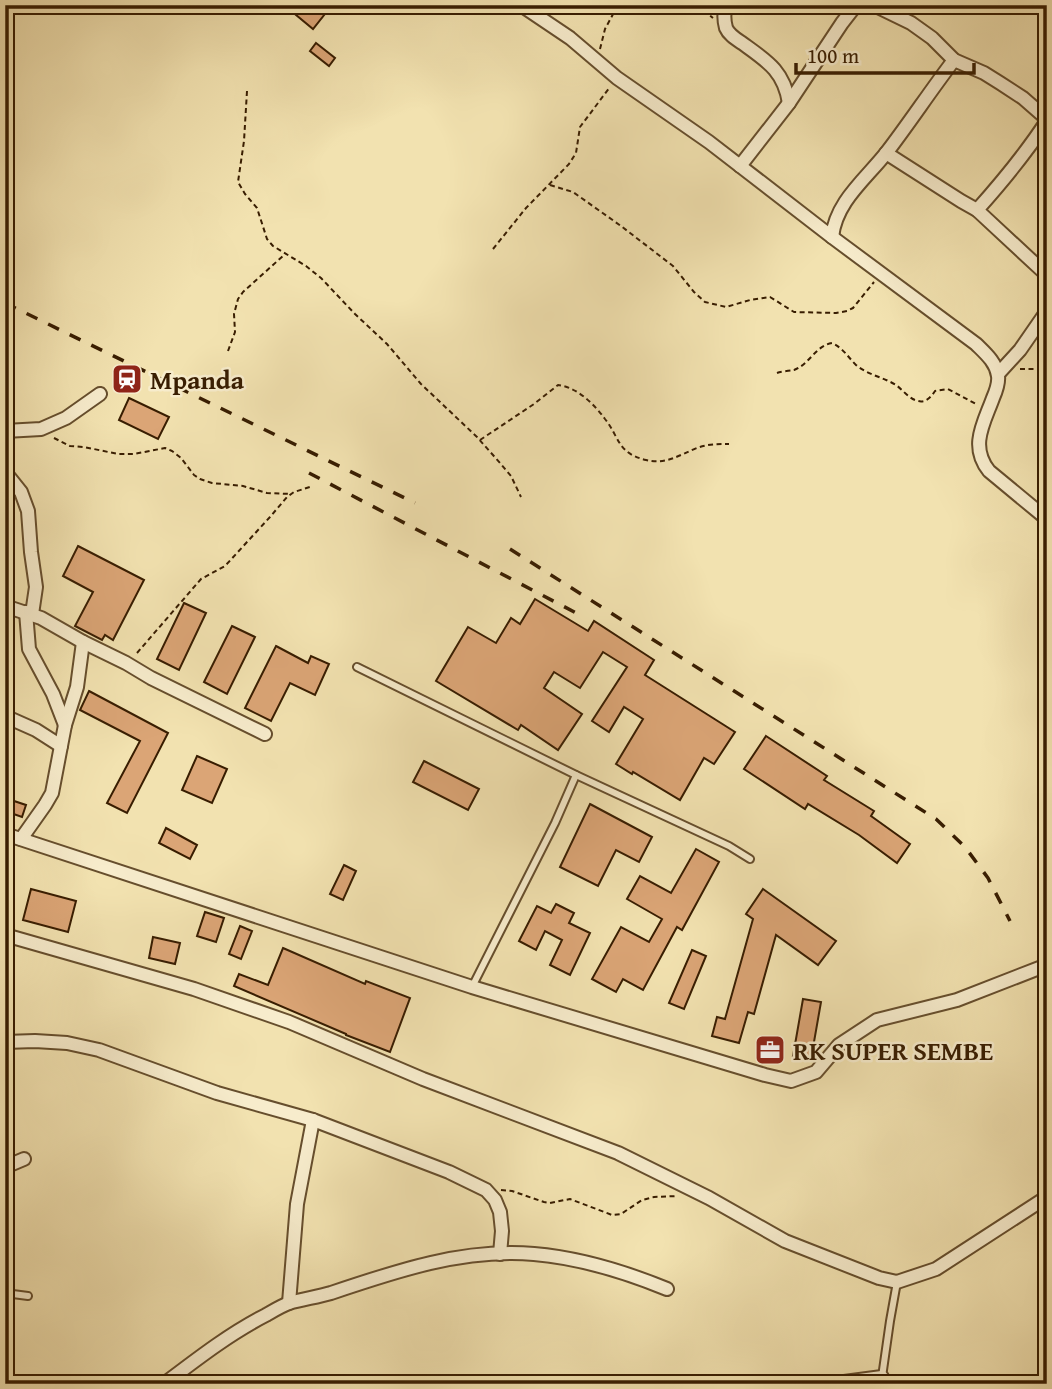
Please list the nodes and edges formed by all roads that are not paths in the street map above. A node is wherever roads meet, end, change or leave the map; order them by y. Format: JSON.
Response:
{"nodes":[{"id":1,"x":521,"y":5,"type":"edge"},
{"id":2,"x":726,"y":5,"type":"edge"},
{"id":3,"x":856,"y":5,"type":"edge"},
{"id":4,"x":874,"y":5,"type":"edge"},
{"id":5,"x":954,"y":60,"type":"junction"},
{"id":6,"x":789,"y":103,"type":"junction"},
{"id":7,"x":1047,"y":120,"type":"edge"},
{"id":8,"x":886,"y":153,"type":"junction"},
{"id":9,"x":740,"y":166,"type":"junction"},
{"id":10,"x":977,"y":210,"type":"junction"},
{"id":11,"x":832,"y":237,"type":"junction"},
{"id":12,"x":1047,"y":275,"type":"edge"},
{"id":13,"x":1047,"y":310,"type":"edge"},
{"id":14,"x":1002,"y":370,"type":"junction"},
{"id":15,"x":100,"y":394,"type":"dead end"},
{"id":16,"x":5,"y":431,"type":"edge"},
{"id":17,"x":5,"y":472,"type":"edge"},
{"id":18,"x":1047,"y":519,"type":"edge"},
{"id":19,"x":5,"y":606,"type":"edge"},
{"id":20,"x":29,"y":613,"type":"junction"},
{"id":21,"x":83,"y":642,"type":"junction"},
{"id":22,"x":357,"y":667,"type":"dead end"},
{"id":23,"x":9,"y":718,"type":"dead end"},
{"id":24,"x":65,"y":725,"type":"junction"},
{"id":25,"x":265,"y":734,"type":"dead end"},
{"id":26,"x":61,"y":746,"type":"junction"},
{"id":27,"x":576,"y":775,"type":"junction"},
{"id":28,"x":5,"y":834,"type":"edge"},
{"id":29,"x":21,"y":839,"type":"junction"},
{"id":30,"x":750,"y":859,"type":"dead end"},
{"id":31,"x":5,"y":935,"type":"edge"},
{"id":32,"x":1045,"y":969,"type":"edge"},
{"id":33,"x":472,"y":987,"type":"junction"},
{"id":34,"x":5,"y":1042,"type":"edge"},
{"id":35,"x":1047,"y":1082,"type":"edge"},
{"id":36,"x":1043,"y":1091,"type":"dead end"},
{"id":37,"x":313,"y":1120,"type":"junction"},
{"id":38,"x":24,"y":1159,"type":"dead end"},
{"id":39,"x":5,"y":1167,"type":"edge"},
{"id":40,"x":1047,"y":1197,"type":"edge"},
{"id":41,"x":500,"y":1254,"type":"junction"},
{"id":42,"x":897,"y":1282,"type":"junction"},
{"id":43,"x":667,"y":1289,"type":"dead end"},
{"id":44,"x":5,"y":1293,"type":"edge"},
{"id":45,"x":29,"y":1296,"type":"dead end"},
{"id":46,"x":289,"y":1303,"type":"junction"},
{"id":47,"x":881,"y":1380,"type":"edge"},
{"id":48,"x":164,"y":1384,"type":"edge"},
{"id":49,"x":829,"y":1384,"type":"edge"}],
"edges":[{"from":1,"to":9,"type":"street"},
{"from":2,"to":6,"type":"street"},
{"from":3,"to":6,"type":"street"},
{"from":4,"to":5,"type":"street"},
{"from":5,"to":7,"type":"street"},
{"from":5,"to":8,"type":"street"},
{"from":6,"to":9,"type":"street"},
{"from":7,"to":10,"type":"street"},
{"from":8,"to":10,"type":"street"},
{"from":8,"to":11,"type":"street"},
{"from":9,"to":11,"type":"street"},
{"from":10,"to":12,"type":"street"},
{"from":11,"to":14,"type":"street"},
{"from":13,"to":14,"type":"street"},
{"from":14,"to":18,"type":"street"},
{"from":15,"to":16,"type":"street"},
{"from":17,"to":20,"type":"street"},
{"from":19,"to":20,"type":"street"},
{"from":20,"to":21,"type":"street"},
{"from":20,"to":24,"type":"street"},
{"from":21,"to":24,"type":"street"},
{"from":21,"to":25,"type":"street"},
{"from":22,"to":27,"type":"lane"},
{"from":23,"to":26,"type":"street"},
{"from":24,"to":26,"type":"street"},
{"from":26,"to":29,"type":"street"},
{"from":27,"to":30,"type":"lane"},
{"from":27,"to":33,"type":"lane"},
{"from":28,"to":29,"type":"street"},
{"from":29,"to":33,"type":"street"},
{"from":31,"to":42,"type":"street"},
{"from":32,"to":33,"type":"street"},
{"from":34,"to":37,"type":"street"},
{"from":35,"to":36,"type":"lane"},
{"from":37,"to":41,"type":"street"},
{"from":37,"to":46,"type":"street"},
{"from":38,"to":39,"type":"street"},
{"from":40,"to":42,"type":"street"},
{"from":41,"to":43,"type":"street"},
{"from":41,"to":46,"type":"street"},
{"from":42,"to":47,"type":"lane"},
{"from":44,"to":45,"type":"lane"},
{"from":46,"to":48,"type":"street"},
{"from":47,"to":49,"type":"street"}]}
